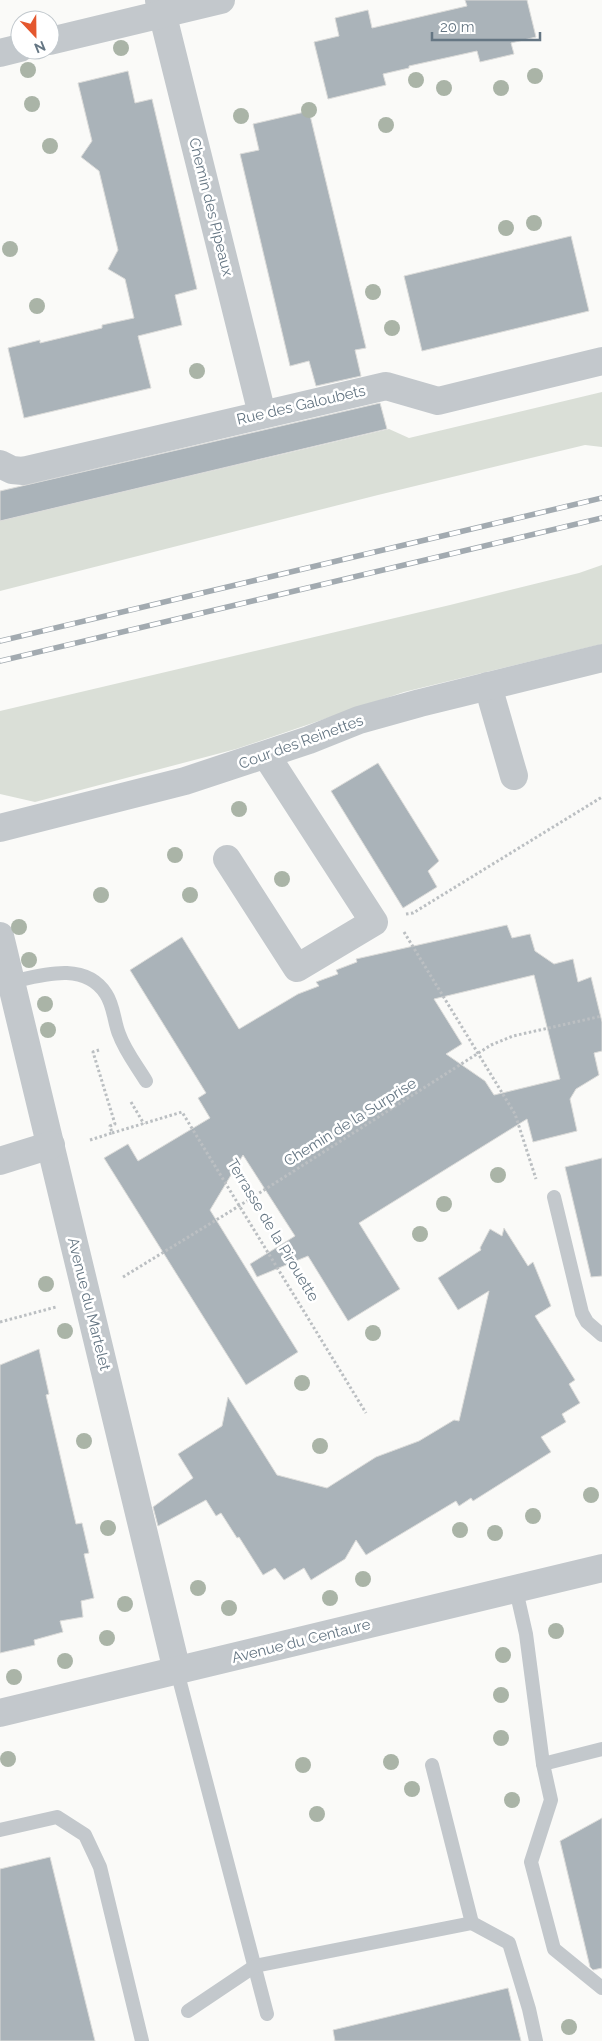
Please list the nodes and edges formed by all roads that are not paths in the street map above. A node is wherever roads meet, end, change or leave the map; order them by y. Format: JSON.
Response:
{"nodes":[{"id":1,"x":221,"y":0,"type":"edge"},
{"id":2,"x":160,"y":7,"type":"edge"},
{"id":3,"x":60,"y":38,"type":"edge"},
{"id":4,"x":602,"y":361,"type":"edge"},
{"id":5,"x":262,"y":414,"type":"junction"},
{"id":6,"x":0,"y":464,"type":"edge"},
{"id":7,"x":602,"y":658,"type":"edge"},
{"id":8,"x":488,"y":686,"type":"junction"},
{"id":9,"x":266,"y":755,"type":"junction"},
{"id":10,"x":514,"y":776,"type":"dead end"},
{"id":11,"x":0,"y":828,"type":"edge"},
{"id":12,"x":227,"y":859,"type":"dead end"},
{"id":13,"x":0,"y":936,"type":"edge"},
{"id":14,"x":11,"y":982,"type":"junction"},
{"id":15,"x":146,"y":1081,"type":"dead end"},
{"id":16,"x":51,"y":1145,"type":"junction"},
{"id":17,"x":0,"y":1161,"type":"edge"},
{"id":18,"x":554,"y":1197,"type":"road end"},
{"id":19,"x":602,"y":1335,"type":"edge"},
{"id":20,"x":602,"y":1568,"type":"edge"},
{"id":21,"x":516,"y":1590,"type":"junction"},
{"id":22,"x":176,"y":1671,"type":"junction"},
{"id":23,"x":0,"y":1712,"type":"edge"},
{"id":24,"x":602,"y":1749,"type":"edge"},
{"id":25,"x":543,"y":1764,"type":"junction"},
{"id":26,"x":432,"y":1766,"type":"dead end"},
{"id":27,"x":0,"y":1830,"type":"edge"},
{"id":28,"x":472,"y":1922,"type":"junction"},
{"id":29,"x":255,"y":1966,"type":"junction"},
{"id":30,"x":602,"y":1988,"type":"edge"},
{"id":31,"x":188,"y":2010,"type":"dead end"},
{"id":32,"x":267,"y":2014,"type":"dead end"},
{"id":33,"x":142,"y":2041,"type":"edge"},
{"id":34,"x":536,"y":2041,"type":"edge"}],
"edges":[{"from":1,"to":2,"type":"street"},
{"from":2,"to":3,"type":"street"},
{"from":2,"to":5,"type":"street","name":"Chemin des Pipeaux"},
{"from":4,"to":5,"type":"street","name":"Rue des Galoubets"},
{"from":5,"to":6,"type":"street","name":"Rue des Galoubets"},
{"from":7,"to":8,"type":"street","name":"Cour des Reinettes"},
{"from":8,"to":9,"type":"street","name":"Cour des Reinettes"},
{"from":8,"to":10,"type":"street"},
{"from":9,"to":11,"type":"street","name":"Cour des Reinettes"},
{"from":9,"to":12,"type":"street"},
{"from":13,"to":14,"type":"street","name":"Avenue du Martelet"},
{"from":14,"to":15,"type":"lane"},
{"from":14,"to":16,"type":"street","name":"Avenue du Martelet"},
{"from":16,"to":17,"type":"street"},
{"from":16,"to":22,"type":"street","name":"Avenue du Martelet"},
{"from":18,"to":19,"type":"lane"},
{"from":20,"to":21,"type":"street","name":"Avenue du Centaure"},
{"from":21,"to":22,"type":"street","name":"Avenue du Centaure"},
{"from":21,"to":25,"type":"lane"},
{"from":22,"to":23,"type":"street","name":"Avenue du Centaure"},
{"from":22,"to":29,"type":"lane"},
{"from":24,"to":25,"type":"lane"},
{"from":25,"to":30,"type":"lane"},
{"from":26,"to":28,"type":"lane"},
{"from":27,"to":33,"type":"lane"},
{"from":28,"to":29,"type":"lane"},
{"from":28,"to":34,"type":"lane"},
{"from":29,"to":31,"type":"lane"},
{"from":29,"to":32,"type":"lane"}]}
